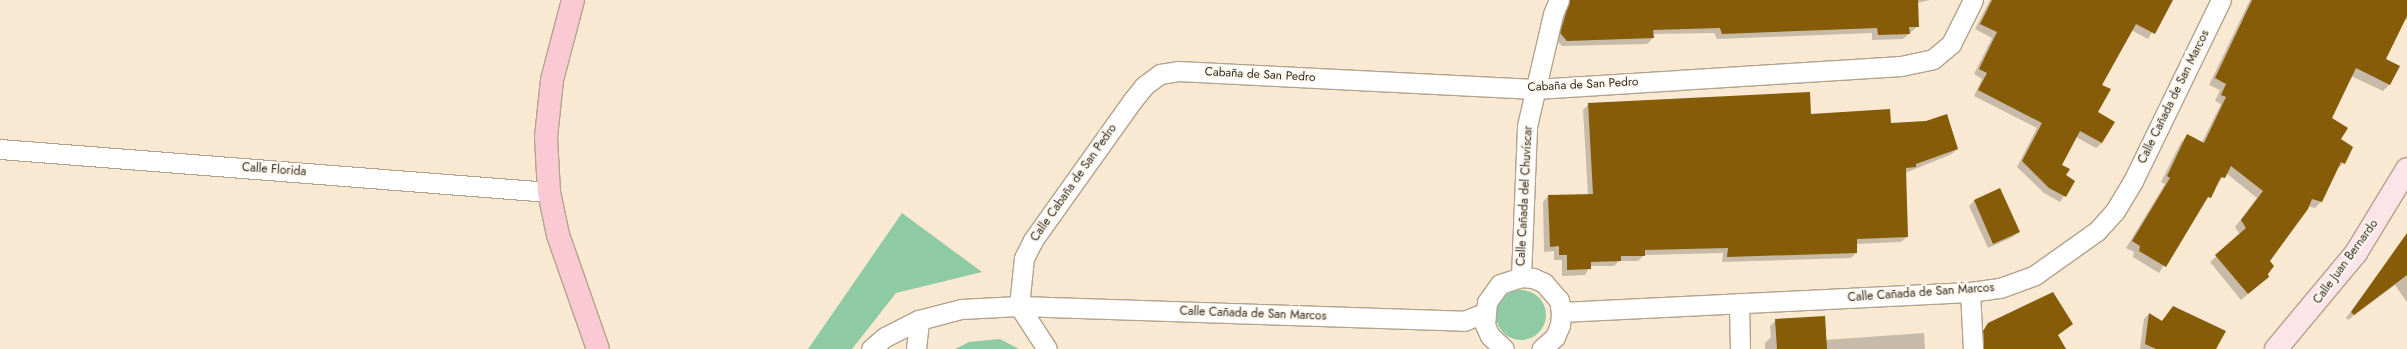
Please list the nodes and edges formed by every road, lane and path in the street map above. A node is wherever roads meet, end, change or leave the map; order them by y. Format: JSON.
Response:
{"nodes":[{"id":1,"x":573,"y":0,"type":"edge"},
{"id":2,"x":1559,"y":0,"type":"edge"},
{"id":3,"x":1973,"y":0,"type":"edge"},
{"id":4,"x":2221,"y":0,"type":"edge"},
{"id":5,"x":1160,"y":74,"type":"joint"},
{"id":6,"x":1535,"y":89,"type":"junction"},
{"id":7,"x":0,"y":149,"type":"edge"},
{"id":8,"x":2407,"y":169,"type":"edge"},
{"id":9,"x":549,"y":192,"type":"junction"},
{"id":10,"x":1521,"y":276,"type":"junction"},
{"id":11,"x":1970,"y":292,"type":"junction"},
{"id":12,"x":1739,"y":303,"type":"junction"},
{"id":13,"x":1019,"y":306,"type":"junction"},
{"id":14,"x":1484,"y":312,"type":"junction"},
{"id":15,"x":1562,"y":312,"type":"junction"},
{"id":16,"x":919,"y":320,"type":"junction"},
{"id":17,"x":598,"y":349,"type":"edge"},
{"id":18,"x":871,"y":349,"type":"edge"},
{"id":19,"x":916,"y":349,"type":"edge"},
{"id":20,"x":1046,"y":349,"type":"edge"},
{"id":21,"x":1504,"y":349,"type":"edge"},
{"id":22,"x":1541,"y":349,"type":"edge"},
{"id":23,"x":1740,"y":349,"type":"edge"},
{"id":24,"x":1973,"y":349,"type":"edge"},
{"id":25,"x":2276,"y":349,"type":"edge"}],
"edges":[{"from":1,"to":9,"type":"main road"},
{"from":2,"to":6,"type":"street","name":"Calle Cañada del Chuvíscar"},
{"from":3,"to":6,"type":"street","name":"Cabaña de San Pedro"},
{"from":4,"to":11,"type":"street","name":"Calle Cañada de San Marcos"},
{"from":5,"to":6,"type":"street","name":"Cabaña de San Pedro"},
{"from":5,"to":13,"type":"street","name":"Calle Cabaña de San Pedro"},
{"from":6,"to":10,"type":"street","name":"Calle Cañada del Chuvíscar"},
{"from":7,"to":9,"type":"street","name":"Calle Florida"},
{"from":8,"to":25,"type":"street","name":"Calle Juan Bernardo"},
{"from":9,"to":17,"type":"main road"},
{"from":10,"to":14,"type":"street"},
{"from":10,"to":15,"type":"street"},
{"from":11,"to":12,"type":"street","name":"Calle Cañada de San Marcos"},
{"from":11,"to":24,"type":"street"},
{"from":12,"to":15,"type":"street","name":"Calle Cañada de San Marcos"},
{"from":12,"to":23,"type":"street"},
{"from":13,"to":14,"type":"street","name":"Calle Cañada de San Marcos"},
{"from":13,"to":16,"type":"street","name":"Calle Cañada de San Marcos"},
{"from":13,"to":20,"type":"street"},
{"from":14,"to":21,"type":"street"},
{"from":15,"to":22,"type":"street"},
{"from":16,"to":18,"type":"street","name":"Calle Cañada de San Marcos"},
{"from":16,"to":19,"type":"street"}]}
